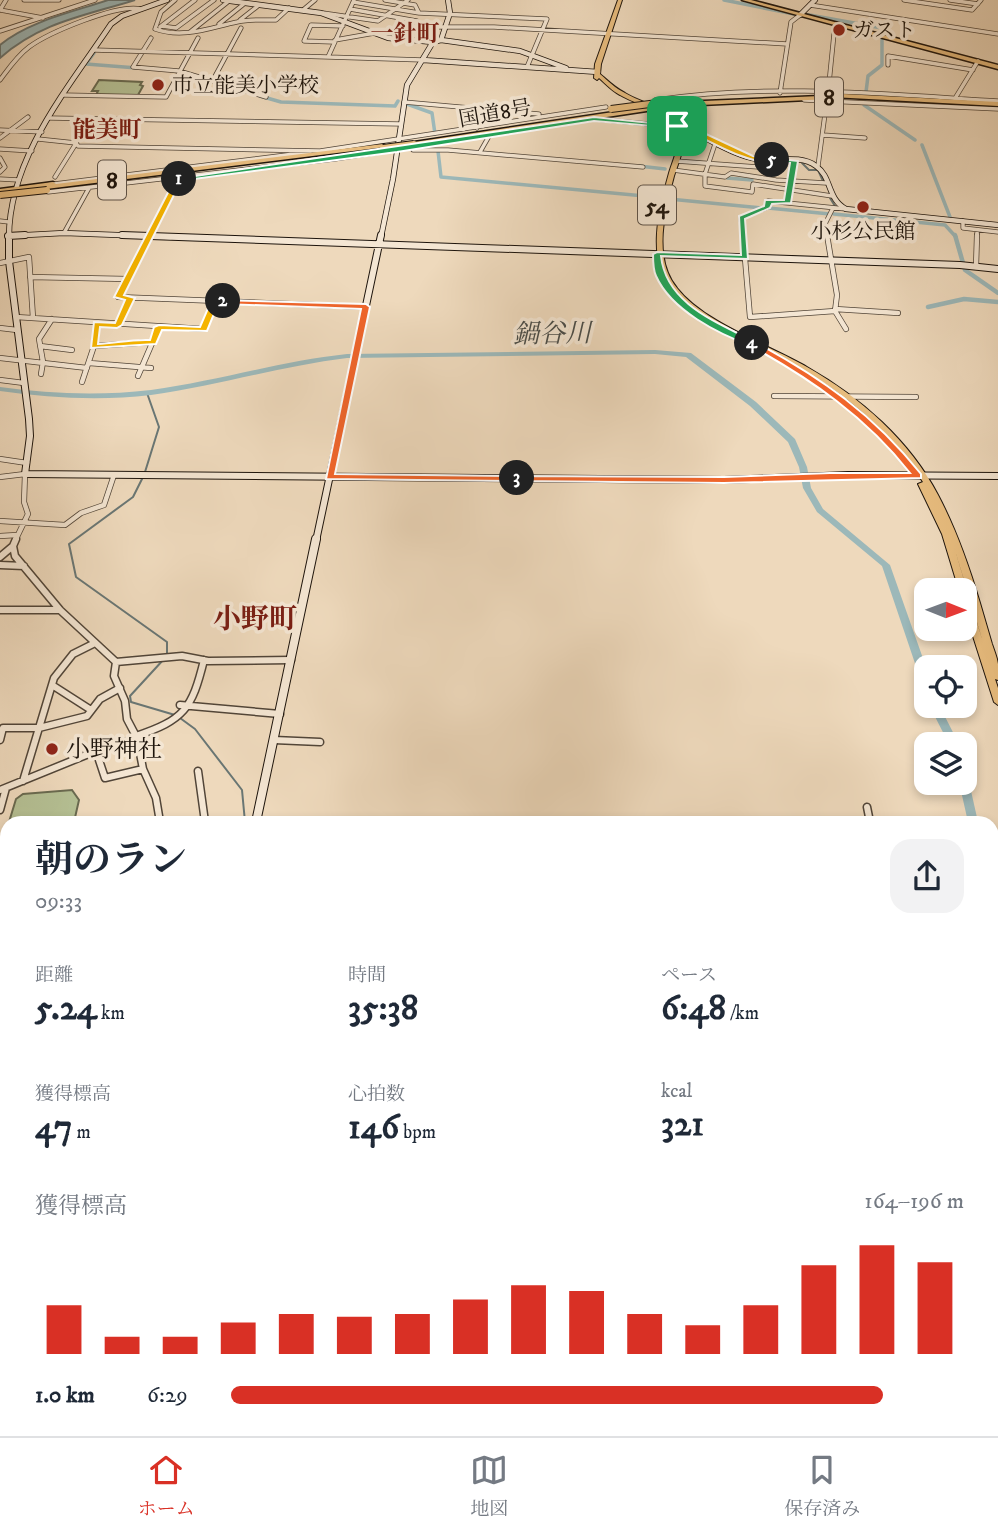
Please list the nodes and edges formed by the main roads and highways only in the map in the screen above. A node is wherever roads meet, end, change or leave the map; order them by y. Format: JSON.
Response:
{"nodes":[{"id":1,"x":620,"y":0,"type":"edge"},
{"id":2,"x":745,"y":0,"type":"edge"},
{"id":3,"x":757,"y":1,"type":"edge"},
{"id":4,"x":998,"y":67,"type":"edge"},
{"id":5,"x":827,"y":96,"type":"junction"},
{"id":6,"x":676,"y":102,"type":"junction"},
{"id":7,"x":635,"y":103,"type":"junction"},
{"id":8,"x":998,"y":105,"type":"edge"},
{"id":9,"x":647,"y":108,"type":"junction"},
{"id":10,"x":610,"y":109,"type":"junction"},
{"id":11,"x":674,"y":126,"type":"junction"},
{"id":12,"x":463,"y":136,"type":"junction"},
{"id":13,"x":413,"y":143,"type":"junction"},
{"id":14,"x":383,"y":147,"type":"junction"},
{"id":15,"x":191,"y":171,"type":"junction"},
{"id":16,"x":178,"y":174,"type":"junction"},
{"id":17,"x":17,"y":188,"type":"junction"},
{"id":18,"x":47,"y":190,"type":"junction"},
{"id":19,"x":0,"y":194,"type":"edge"},
{"id":20,"x":659,"y":254,"type":"junction"},
{"id":21,"x":921,"y":476,"type":"junction"},
{"id":22,"x":960,"y":578,"type":"edge"},
{"id":23,"x":977,"y":634,"type":"edge"},
{"id":24,"x":998,"y":677,"type":"edge"},
{"id":25,"x":998,"y":702,"type":"edge"}],
"edges":[{"from":1,"to":7,"type":"main road"},
{"from":2,"to":3,"type":"highway"},
{"from":3,"to":4,"type":"highway"},
{"from":5,"to":6,"type":"highway","name":"国道8号","number":"8"},
{"from":5,"to":7,"type":"highway","number":"8"},
{"from":5,"to":8,"type":"highway","name":"国道8号","number":"8"},
{"from":6,"to":9,"type":"highway","number":"8"},
{"from":6,"to":10,"type":"highway","name":"国道8号","number":"8","bridge":true},
{"from":7,"to":9,"type":"main road"},
{"from":7,"to":10,"type":"highway","number":"8"},
{"from":9,"to":11,"type":"main road"},
{"from":9,"to":12,"type":"highway"},
{"from":10,"to":12,"type":"highway","name":"国道8号","number":"8"},
{"from":10,"to":13,"type":"highway","name":"国道8号","number":"8"},
{"from":11,"to":20,"type":"main road","number":"54"},
{"from":11,"to":20,"type":"main road","number":"54"},
{"from":12,"to":13,"type":"highway","name":"国道8号","number":"8"},
{"from":13,"to":14,"type":"highway","name":"国道8号","number":"8","bridge":true},
{"from":14,"to":15,"type":"highway","name":"国道8号","number":"8"},
{"from":14,"to":15,"type":"highway","name":"国道8号","number":"8"},
{"from":15,"to":16,"type":"highway"},
{"from":16,"to":17,"type":"highway"},
{"from":16,"to":18,"type":"highway"},
{"from":17,"to":18,"type":"highway"},
{"from":17,"to":19,"type":"highway"},
{"from":18,"to":19,"type":"highway","bridge":true},
{"from":20,"to":21,"type":"main road","number":"54"},
{"from":21,"to":22,"type":"main road","number":"54"},
{"from":21,"to":24,"type":"main road","number":"54"},
{"from":23,"to":25,"type":"main road","number":"54"}]}
